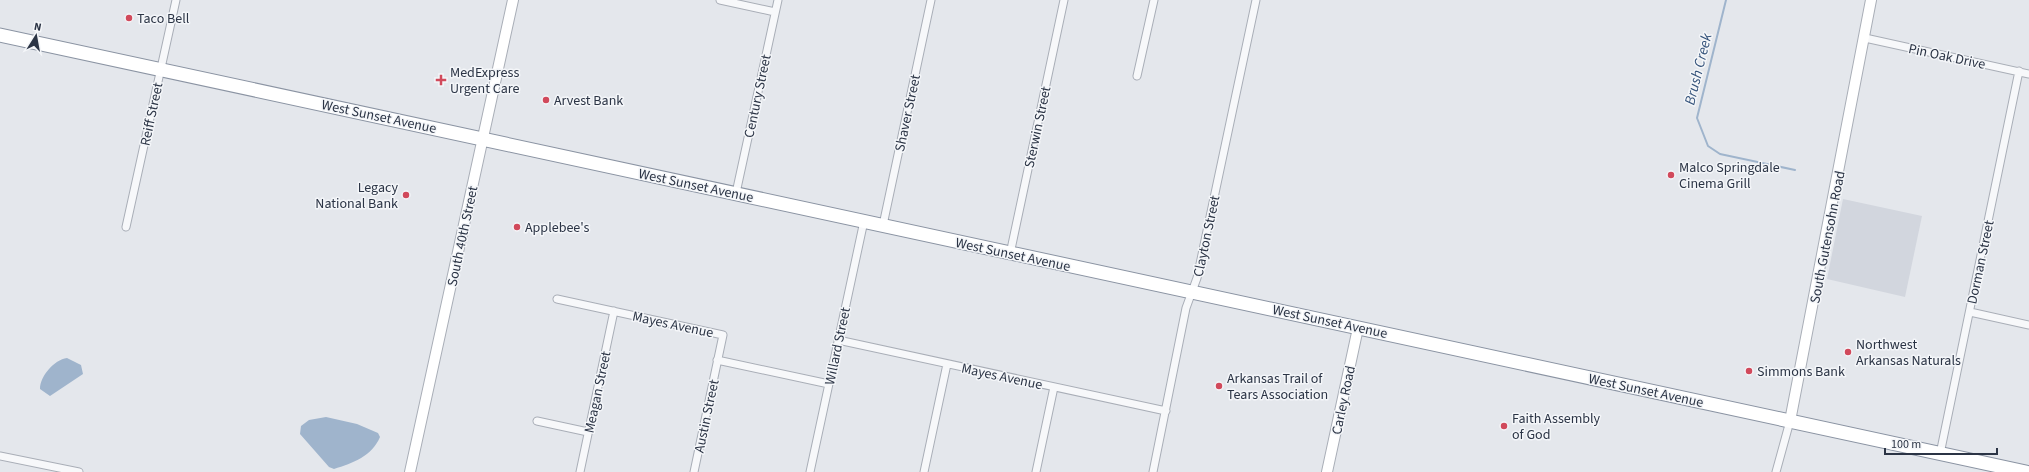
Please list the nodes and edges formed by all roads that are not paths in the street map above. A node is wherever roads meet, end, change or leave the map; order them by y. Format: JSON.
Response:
{"nodes":[{"id":1,"x":176,"y":0,"type":"edge"},
{"id":2,"x":513,"y":0,"type":"edge"},
{"id":3,"x":720,"y":0,"type":"edge"},
{"id":4,"x":778,"y":0,"type":"edge"},
{"id":5,"x":931,"y":0,"type":"edge"},
{"id":6,"x":1064,"y":0,"type":"edge"},
{"id":7,"x":1154,"y":0,"type":"edge"},
{"id":8,"x":1256,"y":0,"type":"edge"},
{"id":9,"x":1871,"y":0,"type":"edge"},
{"id":10,"x":775,"y":12,"type":"junction"},
{"id":11,"x":0,"y":35,"type":"edge"},
{"id":12,"x":1864,"y":38,"type":"junction"},
{"id":13,"x":160,"y":70,"type":"junction"},
{"id":14,"x":2019,"y":71,"type":"junction"},
{"id":15,"x":2029,"y":74,"type":"edge"},
{"id":16,"x":1138,"y":76,"type":"dead end"},
{"id":17,"x":483,"y":138,"type":"junction"},
{"id":18,"x":736,"y":193,"type":"junction"},
{"id":19,"x":864,"y":221,"type":"junction"},
{"id":20,"x":884,"y":225,"type":"junction"},
{"id":21,"x":126,"y":227,"type":"dead end"},
{"id":22,"x":1010,"y":254,"type":"junction"},
{"id":23,"x":1192,"y":292,"type":"junction"},
{"id":24,"x":557,"y":299,"type":"dead end"},
{"id":25,"x":614,"y":311,"type":"junction"},
{"id":26,"x":1970,"y":312,"type":"junction"},
{"id":27,"x":2029,"y":325,"type":"edge"},
{"id":28,"x":1358,"y":328,"type":"junction"},
{"id":29,"x":838,"y":340,"type":"junction"},
{"id":30,"x":717,"y":360,"type":"junction"},
{"id":31,"x":947,"y":364,"type":"junction"},
{"id":32,"x":829,"y":384,"type":"junction"},
{"id":33,"x":1054,"y":387,"type":"junction"},
{"id":34,"x":1166,"y":411,"type":"junction"},
{"id":35,"x":536,"y":421,"type":"dead end"},
{"id":36,"x":1790,"y":421,"type":"junction"},
{"id":37,"x":588,"y":432,"type":"junction"},
{"id":38,"x":1940,"y":454,"type":"junction"},
{"id":39,"x":0,"y":456,"type":"edge"},
{"id":40,"x":50,"y":469,"type":"edge"},
{"id":41,"x":79,"y":472,"type":"edge"},
{"id":42,"x":410,"y":472,"type":"edge"},
{"id":43,"x":580,"y":472,"type":"edge"},
{"id":44,"x":694,"y":472,"type":"edge"},
{"id":45,"x":810,"y":472,"type":"edge"},
{"id":46,"x":924,"y":472,"type":"edge"},
{"id":47,"x":1036,"y":472,"type":"edge"},
{"id":48,"x":1153,"y":472,"type":"edge"},
{"id":49,"x":1327,"y":472,"type":"edge"},
{"id":50,"x":1776,"y":472,"type":"edge"},
{"id":51,"x":2026,"y":472,"type":"edge"}],
"edges":[{"from":1,"to":13,"type":"street","name":"Reiff Street"},
{"from":2,"to":17,"type":"street","name":"South 40th Street"},
{"from":3,"to":10,"type":"street"},
{"from":4,"to":10,"type":"street","name":"Century Street"},
{"from":5,"to":20,"type":"street","name":"Shaver Street"},
{"from":6,"to":22,"type":"street","name":"Sterwin Street"},
{"from":7,"to":16,"type":"street"},
{"from":8,"to":23,"type":"street","name":"Clayton Street"},
{"from":9,"to":12,"type":"street","name":"South Gutensohn Road"},
{"from":10,"to":18,"type":"street","name":"Century Street"},
{"from":11,"to":13,"type":"highway","name":"West Sunset Avenue"},
{"from":12,"to":14,"type":"street","name":"Pin Oak Drive"},
{"from":12,"to":36,"type":"street","name":"South Gutensohn Road"},
{"from":13,"to":17,"type":"highway","name":"West Sunset Avenue"},
{"from":13,"to":21,"type":"street","name":"Reiff Street"},
{"from":14,"to":15,"type":"street","name":"Pin Oak Drive"},
{"from":14,"to":26,"type":"street","name":"Dorman Street"},
{"from":17,"to":18,"type":"highway","name":"West Sunset Avenue"},
{"from":17,"to":42,"type":"street","name":"South 40th Street"},
{"from":18,"to":19,"type":"highway","name":"West Sunset Avenue"},
{"from":19,"to":20,"type":"highway","name":"West Sunset Avenue"},
{"from":19,"to":29,"type":"street","name":"Willard Street"},
{"from":20,"to":22,"type":"highway","name":"West Sunset Avenue"},
{"from":22,"to":23,"type":"highway","name":"West Sunset Avenue"},
{"from":23,"to":28,"type":"highway","name":"West Sunset Avenue"},
{"from":23,"to":34,"type":"street","name":"Clayton Street"},
{"from":24,"to":25,"type":"street","name":"Mayes Avenue"},
{"from":25,"to":30,"type":"street","name":"Mayes Avenue"},
{"from":25,"to":37,"type":"street","name":"Meagan Street"},
{"from":26,"to":27,"type":"street"},
{"from":26,"to":38,"type":"street","name":"Dorman Street"},
{"from":28,"to":36,"type":"highway","name":"West Sunset Avenue"},
{"from":28,"to":49,"type":"street","name":"Carley Road"},
{"from":29,"to":31,"type":"street","name":"Mayes Avenue"},
{"from":29,"to":32,"type":"street","name":"Willard Street"},
{"from":30,"to":32,"type":"street","name":"Mayes Avenue"},
{"from":30,"to":44,"type":"street","name":"Austin Street"},
{"from":31,"to":33,"type":"street","name":"Mayes Avenue"},
{"from":31,"to":46,"type":"street"},
{"from":32,"to":45,"type":"street","name":"Willard Street"},
{"from":33,"to":34,"type":"street","name":"Mayes Avenue"},
{"from":33,"to":47,"type":"street"},
{"from":34,"to":48,"type":"street","name":"Clayton Street"},
{"from":35,"to":37,"type":"street"},
{"from":36,"to":38,"type":"highway","name":"West Sunset Avenue"},
{"from":36,"to":50,"type":"street","name":"South Gutensohn Road"},
{"from":37,"to":43,"type":"street","name":"Meagan Street"},
{"from":38,"to":51,"type":"highway","name":"West Sunset Avenue"},
{"from":39,"to":40,"type":"street"},
{"from":40,"to":41,"type":"street"}]}
